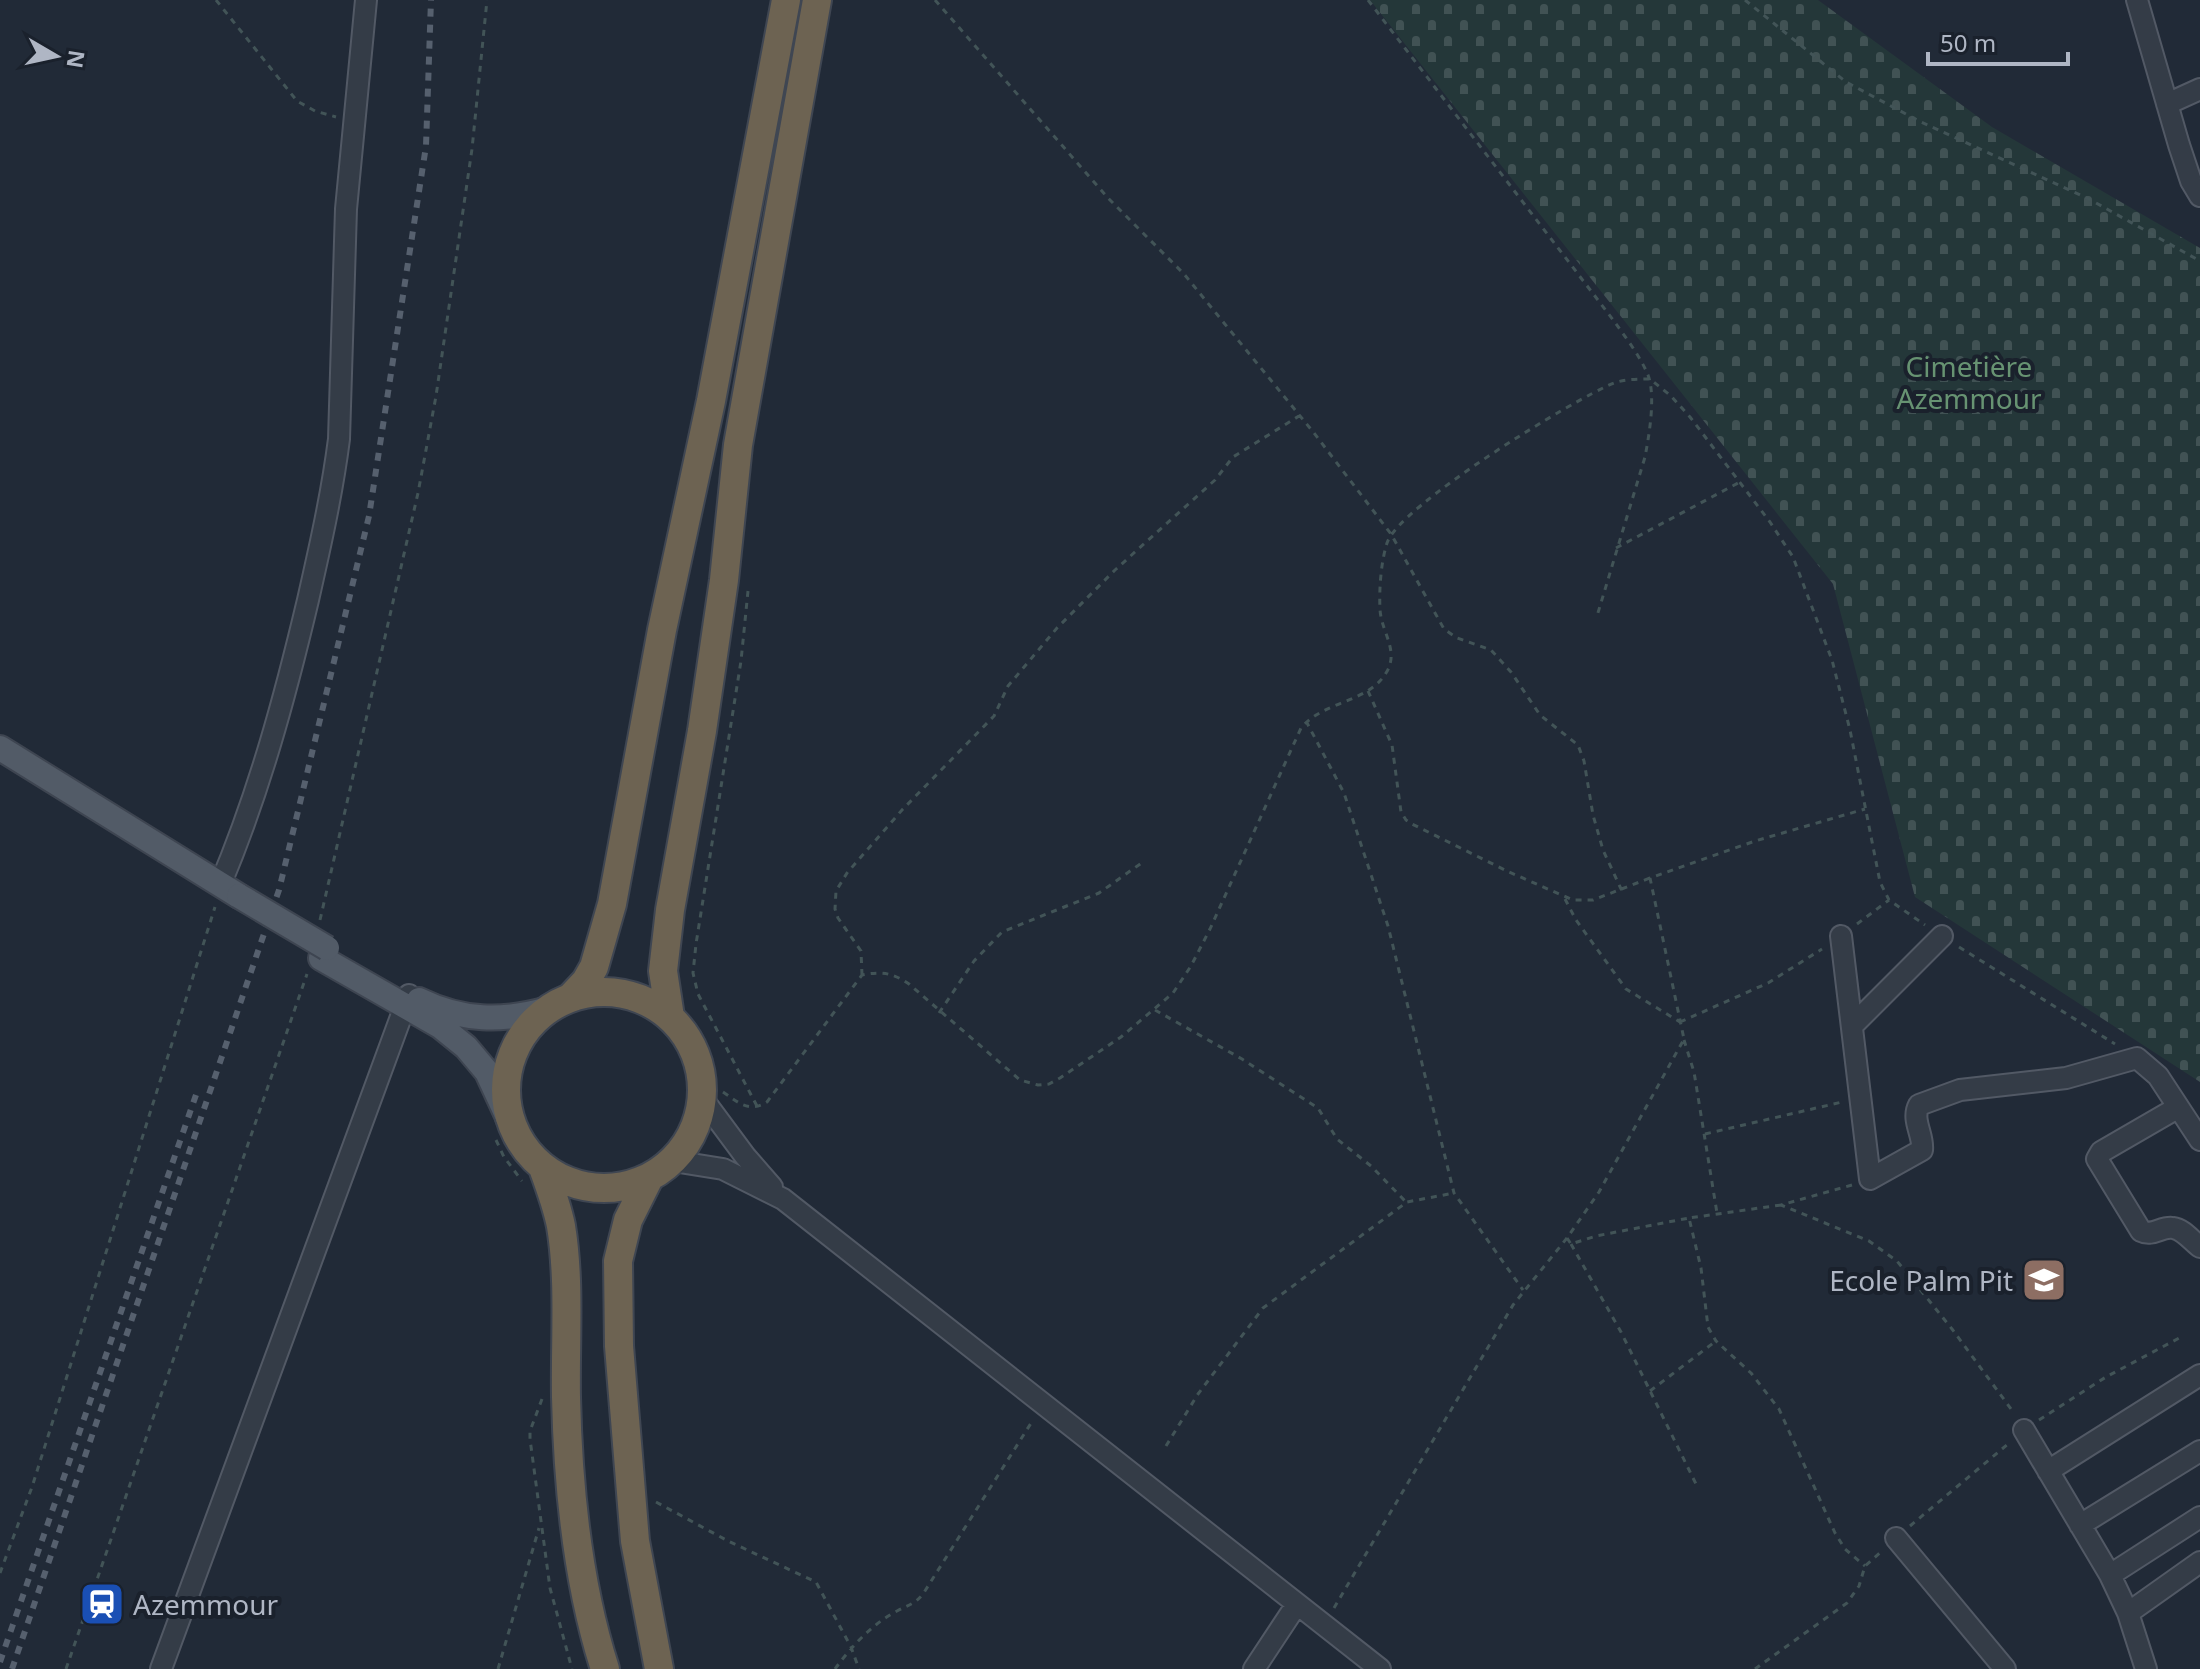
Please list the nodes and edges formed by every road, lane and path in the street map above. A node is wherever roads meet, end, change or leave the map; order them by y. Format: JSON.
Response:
{"nodes":[{"id":1,"x":216,"y":0,"type":"edge"},
{"id":2,"x":366,"y":0,"type":"edge"},
{"id":3,"x":487,"y":0,"type":"edge"},
{"id":4,"x":786,"y":0,"type":"edge"},
{"id":5,"x":817,"y":0,"type":"edge"},
{"id":6,"x":935,"y":0,"type":"edge"},
{"id":7,"x":1368,"y":0,"type":"edge"},
{"id":8,"x":1745,"y":0,"type":"edge"},
{"id":9,"x":2137,"y":0,"type":"edge"},
{"id":10,"x":2200,"y":89,"type":"edge"},
{"id":11,"x":2167,"y":104,"type":"junction"},
{"id":12,"x":353,"y":123,"type":"junction"},
{"id":13,"x":2200,"y":196,"type":"edge"},
{"id":14,"x":2200,"y":261,"type":"edge"},
{"id":15,"x":1650,"y":379,"type":"junction"},
{"id":16,"x":1299,"y":416,"type":"junction"},
{"id":17,"x":1740,"y":482,"type":"junction"},
{"id":18,"x":1391,"y":534,"type":"junction"},
{"id":19,"x":1615,"y":549,"type":"junction"},
{"id":20,"x":748,"y":591,"type":"dead end"},
{"id":21,"x":1597,"y":616,"type":"dead end"},
{"id":22,"x":1368,"y":691,"type":"junction"},
{"id":23,"x":1306,"y":721,"type":"junction"},
{"id":24,"x":0,"y":748,"type":"edge"},
{"id":25,"x":0,"y":764,"type":"edge"},
{"id":26,"x":1865,"y":809,"type":"junction"},
{"id":27,"x":1143,"y":862,"type":"dead end"},
{"id":28,"x":1650,"y":878,"type":"junction"},
{"id":29,"x":1622,"y":891,"type":"junction"},
{"id":30,"x":227,"y":897,"type":"junction"},
{"id":31,"x":1564,"y":897,"type":"junction"},
{"id":32,"x":1889,"y":900,"type":"junction"},
{"id":33,"x":1841,"y":936,"type":"junction"},
{"id":34,"x":1942,"y":936,"type":"junction"},
{"id":35,"x":320,"y":948,"type":"junction"},
{"id":36,"x":862,"y":975,"type":"junction"},
{"id":37,"x":406,"y":1000,"type":"junction"},
{"id":38,"x":560,"y":1003,"type":"junction"},
{"id":39,"x":1155,"y":1010,"type":"junction"},
{"id":40,"x":939,"y":1013,"type":"junction"},
{"id":41,"x":670,"y":1017,"type":"junction"},
{"id":42,"x":1680,"y":1022,"type":"junction"},
{"id":43,"x":1853,"y":1025,"type":"junction"},
{"id":44,"x":1684,"y":1039,"type":"junction"},
{"id":45,"x":2137,"y":1058,"type":"junction"},
{"id":46,"x":702,"y":1086,"type":"junction"},
{"id":47,"x":1861,"y":1098,"type":"junction"},
{"id":48,"x":758,"y":1108,"type":"junction"},
{"id":49,"x":2177,"y":1108,"type":"junction"},
{"id":50,"x":503,"y":1131,"type":"junction"},
{"id":51,"x":1704,"y":1134,"type":"junction"},
{"id":52,"x":2200,"y":1140,"type":"edge"},
{"id":53,"x":673,"y":1161,"type":"junction"},
{"id":54,"x":534,"y":1176,"type":"junction"},
{"id":55,"x":649,"y":1178,"type":"junction"},
{"id":56,"x":1870,"y":1179,"type":"junction"},
{"id":57,"x":1454,"y":1193,"type":"junction"},
{"id":58,"x":783,"y":1199,"type":"junction"},
{"id":59,"x":1407,"y":1202,"type":"junction"},
{"id":60,"x":1781,"y":1205,"type":"junction"},
{"id":61,"x":1717,"y":1213,"type":"junction"},
{"id":62,"x":1689,"y":1218,"type":"junction"},
{"id":63,"x":1567,"y":1238,"type":"junction"},
{"id":64,"x":1571,"y":1244,"type":"junction"},
{"id":65,"x":2200,"y":1247,"type":"edge"},
{"id":66,"x":1523,"y":1290,"type":"junction"},
{"id":67,"x":2181,"y":1337,"type":"dead end"},
{"id":68,"x":1716,"y":1341,"type":"junction"},
{"id":69,"x":2200,"y":1375,"type":"edge"},
{"id":70,"x":545,"y":1390,"type":"dead end"},
{"id":71,"x":1650,"y":1391,"type":"junction"},
{"id":72,"x":1043,"y":1404,"type":"junction"},
{"id":73,"x":2024,"y":1430,"type":"junction"},
{"id":74,"x":1166,"y":1446,"type":"dead end"},
{"id":75,"x":2200,"y":1451,"type":"edge"},
{"id":76,"x":2048,"y":1471,"type":"junction"},
{"id":77,"x":629,"y":1480,"type":"junction"},
{"id":78,"x":1697,"y":1486,"type":"dead end"},
{"id":79,"x":2200,"y":1517,"type":"edge"},
{"id":80,"x":540,"y":1525,"type":"junction"},
{"id":81,"x":2080,"y":1525,"type":"junction"},
{"id":82,"x":1896,"y":1538,"type":"junction"},
{"id":83,"x":1865,"y":1566,"type":"junction"},
{"id":84,"x":2195,"y":1572,"type":"edge"},
{"id":85,"x":0,"y":1573,"type":"edge"},
{"id":86,"x":2110,"y":1575,"type":"junction"},
{"id":87,"x":1297,"y":1604,"type":"junction"},
{"id":88,"x":2128,"y":1613,"type":"junction"},
{"id":89,"x":1324,"y":1625,"type":"junction"},
{"id":90,"x":851,"y":1647,"type":"junction"},
{"id":91,"x":66,"y":1669,"type":"edge"},
{"id":92,"x":161,"y":1669,"type":"edge"},
{"id":93,"x":498,"y":1669,"type":"edge"},
{"id":94,"x":572,"y":1669,"type":"edge"},
{"id":95,"x":605,"y":1669,"type":"edge"},
{"id":96,"x":659,"y":1669,"type":"edge"},
{"id":97,"x":835,"y":1669,"type":"edge"},
{"id":98,"x":859,"y":1669,"type":"edge"},
{"id":99,"x":1254,"y":1669,"type":"edge"},
{"id":100,"x":1380,"y":1669,"type":"edge"},
{"id":101,"x":1755,"y":1669,"type":"edge"},
{"id":102,"x":2005,"y":1669,"type":"edge"},
{"id":103,"x":2146,"y":1669,"type":"edge"}],
"edges":[{"from":1,"to":12,"type":"path"},
{"from":2,"to":12,"type":"street"},
{"from":3,"to":35,"type":"path"},
{"from":4,"to":38,"type":"highway"},
{"from":5,"to":41,"type":"highway"},
{"from":6,"to":16,"type":"path"},
{"from":7,"to":15,"type":"path"},
{"from":8,"to":14,"type":"path"},
{"from":9,"to":11,"type":"street"},
{"from":10,"to":11,"type":"street"},
{"from":11,"to":13,"type":"street"},
{"from":12,"to":30,"type":"street"},
{"from":15,"to":17,"type":"path"},
{"from":15,"to":18,"type":"path"},
{"from":15,"to":19,"type":"path"},
{"from":16,"to":18,"type":"path"},
{"from":16,"to":36,"type":"path"},
{"from":17,"to":19,"type":"path"},
{"from":17,"to":26,"type":"path"},
{"from":18,"to":22,"type":"path"},
{"from":18,"to":29,"type":"path"},
{"from":19,"to":21,"type":"path"},
{"from":20,"to":48,"type":"path"},
{"from":22,"to":23,"type":"path"},
{"from":22,"to":31,"type":"path"},
{"from":23,"to":39,"type":"path"},
{"from":23,"to":57,"type":"path"},
{"from":24,"to":30,"type":"main road"},
{"from":25,"to":30,"type":"main road"},
{"from":26,"to":28,"type":"path"},
{"from":26,"to":32,"type":"path"},
{"from":27,"to":40,"type":"path"},
{"from":28,"to":29,"type":"path"},
{"from":28,"to":42,"type":"path"},
{"from":29,"to":31,"type":"path"},
{"from":30,"to":35,"type":"main road"},
{"from":30,"to":85,"type":"path"},
{"from":31,"to":42,"type":"path"},
{"from":32,"to":33,"type":"path"},
{"from":32,"to":34,"type":"path"},
{"from":33,"to":42,"type":"path"},
{"from":33,"to":43,"type":"street"},
{"from":34,"to":43,"type":"street"},
{"from":34,"to":45,"type":"path"},
{"from":35,"to":37,"type":"main road"},
{"from":35,"to":91,"type":"path"},
{"from":36,"to":40,"type":"path"},
{"from":36,"to":48,"type":"path"},
{"from":37,"to":38,"type":"main road"},
{"from":37,"to":50,"type":"main road"},
{"from":37,"to":92,"type":"street"},
{"from":38,"to":41,"type":"highway"},
{"from":38,"to":50,"type":"highway"},
{"from":39,"to":40,"type":"path"},
{"from":39,"to":59,"type":"path"},
{"from":41,"to":46,"type":"highway"},
{"from":42,"to":44,"type":"path"},
{"from":43,"to":47,"type":"street"},
{"from":44,"to":51,"type":"path"},
{"from":44,"to":63,"type":"path"},
{"from":45,"to":49,"type":"street"},
{"from":45,"to":56,"type":"street"},
{"from":46,"to":48,"type":"path"},
{"from":46,"to":53,"type":"highway"},
{"from":46,"to":58,"type":"street"},
{"from":47,"to":51,"type":"path"},
{"from":47,"to":56,"type":"street"},
{"from":49,"to":52,"type":"street"},
{"from":49,"to":65,"type":"street"},
{"from":50,"to":54,"type":"highway"},
{"from":50,"to":54,"type":"path"},
{"from":51,"to":61,"type":"path"},
{"from":53,"to":55,"type":"highway"},
{"from":53,"to":58,"type":"street"},
{"from":54,"to":55,"type":"highway"},
{"from":54,"to":95,"type":"highway"},
{"from":55,"to":77,"type":"highway"},
{"from":56,"to":60,"type":"path"},
{"from":57,"to":59,"type":"path"},
{"from":57,"to":66,"type":"path"},
{"from":58,"to":72,"type":"street"},
{"from":59,"to":74,"type":"path"},
{"from":60,"to":61,"type":"path"},
{"from":60,"to":73,"type":"path"},
{"from":61,"to":62,"type":"path"},
{"from":62,"to":64,"type":"path"},
{"from":62,"to":68,"type":"path"},
{"from":63,"to":64,"type":"path"},
{"from":63,"to":66,"type":"path"},
{"from":64,"to":71,"type":"path"},
{"from":66,"to":89,"type":"path"},
{"from":67,"to":73,"type":"path"},
{"from":68,"to":71,"type":"path"},
{"from":68,"to":83,"type":"path"},
{"from":69,"to":76,"type":"street"},
{"from":70,"to":80,"type":"path"},
{"from":71,"to":78,"type":"path"},
{"from":72,"to":87,"type":"street"},
{"from":72,"to":90,"type":"path"},
{"from":73,"to":76,"type":"street"},
{"from":73,"to":82,"type":"path"},
{"from":75,"to":81,"type":"street"},
{"from":76,"to":81,"type":"street"},
{"from":77,"to":90,"type":"path"},
{"from":77,"to":96,"type":"highway"},
{"from":79,"to":86,"type":"street"},
{"from":80,"to":93,"type":"path"},
{"from":80,"to":94,"type":"path"},
{"from":81,"to":86,"type":"street"},
{"from":82,"to":83,"type":"path"},
{"from":82,"to":102,"type":"street"},
{"from":83,"to":101,"type":"path"},
{"from":84,"to":88,"type":"street"},
{"from":86,"to":88,"type":"street"},
{"from":87,"to":89,"type":"street"},
{"from":87,"to":99,"type":"street"},
{"from":88,"to":103,"type":"street"},
{"from":89,"to":100,"type":"street"},
{"from":90,"to":97,"type":"path"},
{"from":90,"to":98,"type":"path"}]}
